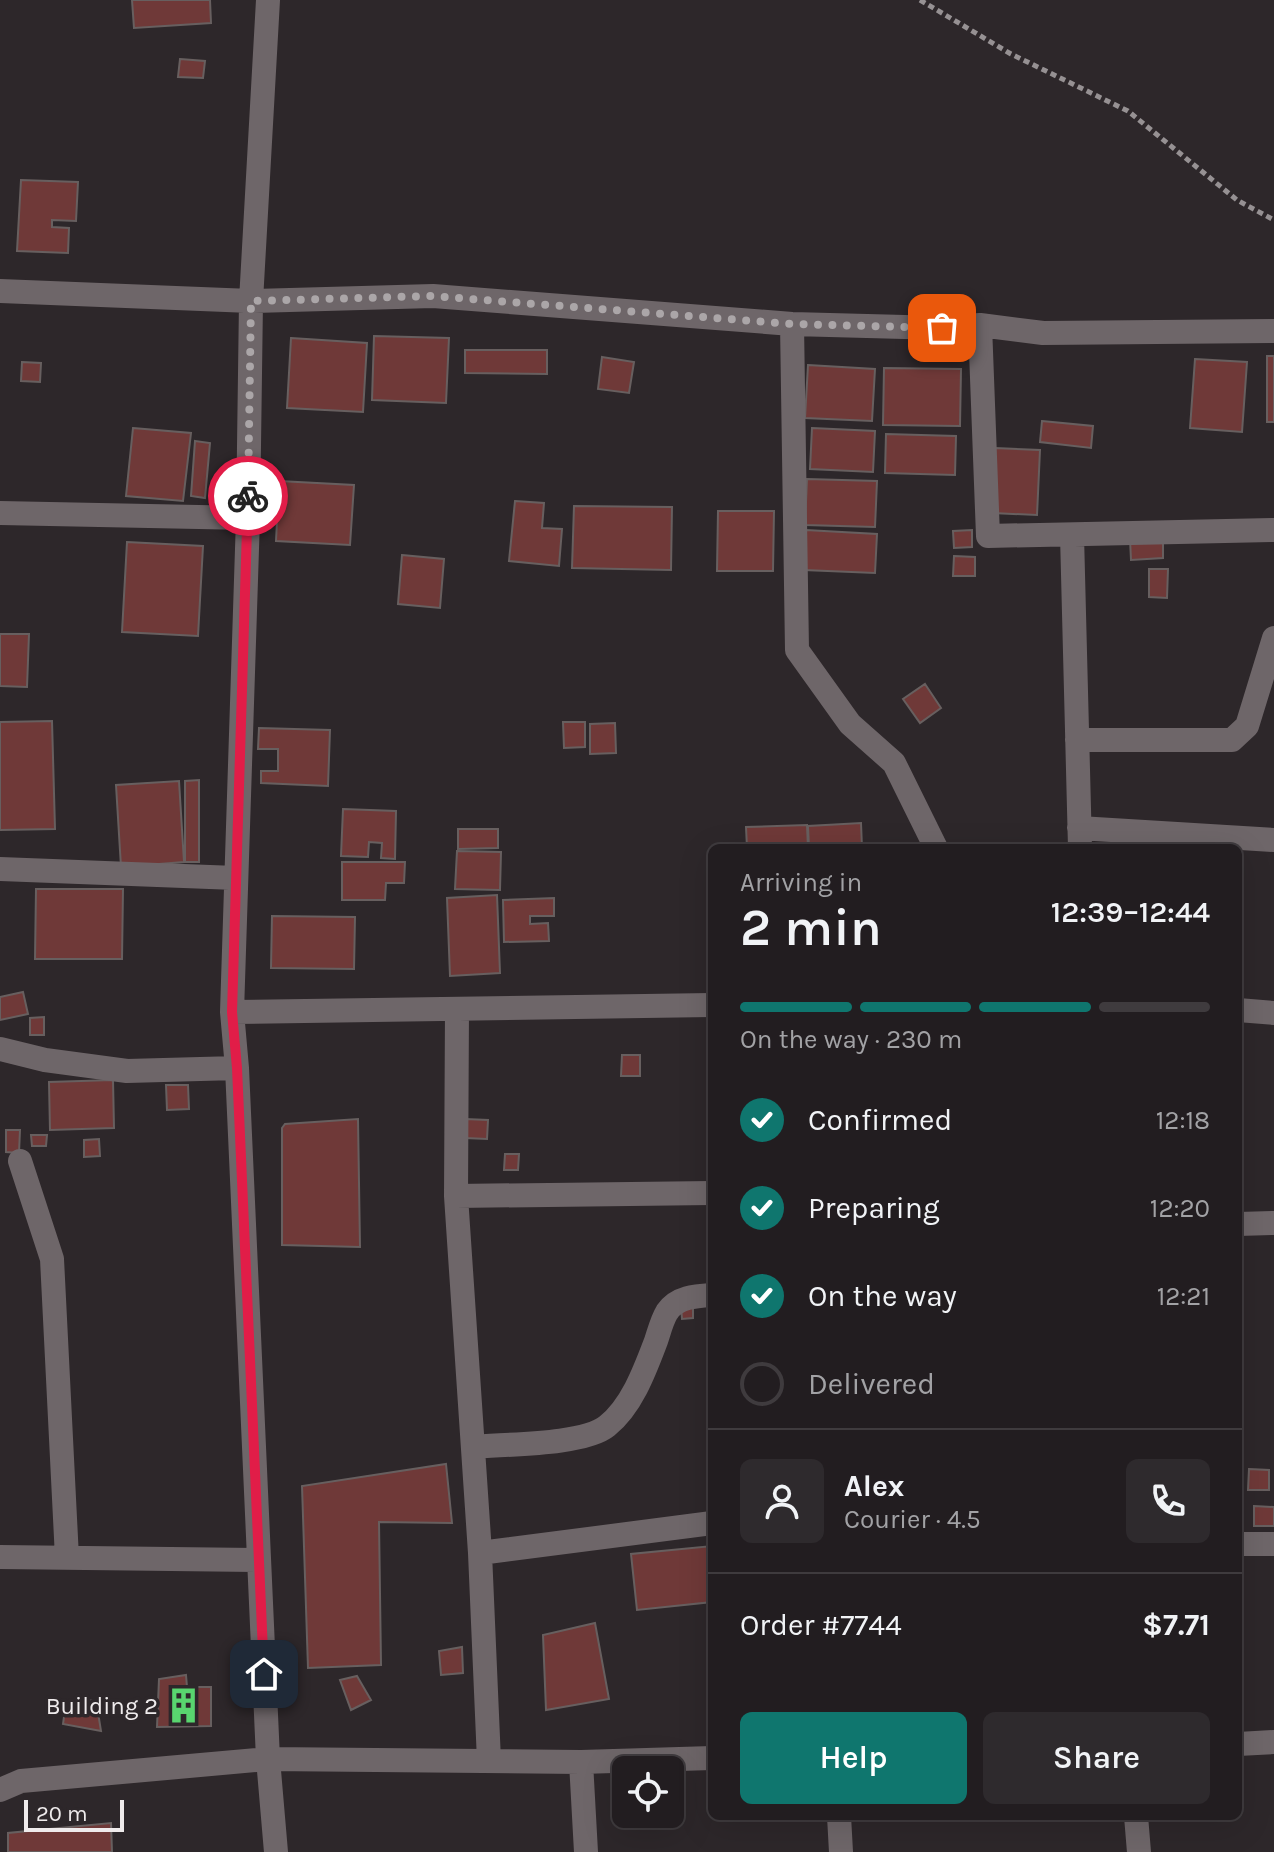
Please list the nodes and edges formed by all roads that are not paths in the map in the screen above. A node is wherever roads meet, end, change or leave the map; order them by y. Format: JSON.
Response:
{"nodes":[{"id":1,"x":268,"y":0,"type":"edge"},
{"id":2,"x":0,"y":291,"type":"edge"},
{"id":3,"x":251,"y":301,"type":"junction"},
{"id":4,"x":792,"y":324,"type":"junction"},
{"id":5,"x":980,"y":325,"type":"junction"},
{"id":6,"x":1274,"y":331,"type":"edge"},
{"id":7,"x":0,"y":513,"type":"edge"},
{"id":8,"x":248,"y":518,"type":"junction"},
{"id":9,"x":1274,"y":530,"type":"edge"},
{"id":10,"x":1072,"y":535,"type":"junction"},
{"id":11,"x":1274,"y":638,"type":"edge"},
{"id":12,"x":1077,"y":740,"type":"junction"},
{"id":13,"x":1080,"y":838,"type":"edge"},
{"id":14,"x":1274,"y":840,"type":"edge"},
{"id":15,"x":934,"y":844,"type":"edge"},
{"id":16,"x":0,"y":869,"type":"edge"},
{"id":17,"x":236,"y":878,"type":"junction"},
{"id":18,"x":708,"y":1005,"type":"edge"},
{"id":19,"x":457,"y":1009,"type":"junction"},
{"id":20,"x":1242,"y":1010,"type":"edge"},
{"id":21,"x":232,"y":1012,"type":"junction"},
{"id":22,"x":1274,"y":1013,"type":"edge"},
{"id":23,"x":0,"y":1049,"type":"edge"},
{"id":24,"x":237,"y":1068,"type":"junction"},
{"id":25,"x":20,"y":1161,"type":"dead end"},
{"id":26,"x":708,"y":1193,"type":"edge"},
{"id":27,"x":456,"y":1196,"type":"junction"},
{"id":28,"x":1274,"y":1223,"type":"edge"},
{"id":29,"x":1242,"y":1224,"type":"edge"},
{"id":30,"x":708,"y":1295,"type":"edge"},
{"id":31,"x":473,"y":1447,"type":"junction"},
{"id":32,"x":708,"y":1524,"type":"edge"},
{"id":33,"x":1242,"y":1544,"type":"edge"},
{"id":34,"x":1274,"y":1544,"type":"edge"},
{"id":35,"x":480,"y":1553,"type":"junction"},
{"id":36,"x":0,"y":1557,"type":"edge"},
{"id":37,"x":67,"y":1558,"type":"junction"},
{"id":38,"x":259,"y":1560,"type":"junction"},
{"id":39,"x":1274,"y":1742,"type":"edge"},
{"id":40,"x":1242,"y":1744,"type":"edge"},
{"id":41,"x":708,"y":1758,"type":"edge"},
{"id":42,"x":268,"y":1759,"type":"junction"},
{"id":43,"x":489,"y":1761,"type":"junction"},
{"id":44,"x":581,"y":1762,"type":"junction"},
{"id":45,"x":7,"y":1785,"type":"edge"},
{"id":46,"x":839,"y":1820,"type":"edge"},
{"id":47,"x":1136,"y":1820,"type":"edge"},
{"id":48,"x":276,"y":1852,"type":"edge"},
{"id":49,"x":586,"y":1852,"type":"edge"},
{"id":50,"x":841,"y":1852,"type":"edge"},
{"id":51,"x":1139,"y":1852,"type":"edge"}],
"edges":[{"from":1,"to":3,"type":"street"},
{"from":2,"to":3,"type":"street"},
{"from":3,"to":4,"type":"street"},
{"from":3,"to":8,"type":"street"},
{"from":4,"to":5,"type":"street"},
{"from":4,"to":15,"type":"street"},
{"from":5,"to":6,"type":"street"},
{"from":5,"to":10,"type":"street"},
{"from":7,"to":8,"type":"street"},
{"from":8,"to":17,"type":"street"},
{"from":9,"to":10,"type":"street"},
{"from":10,"to":12,"type":"street"},
{"from":11,"to":12,"type":"street"},
{"from":12,"to":13,"type":"street"},
{"from":13,"to":14,"type":"street"},
{"from":16,"to":17,"type":"street"},
{"from":17,"to":21,"type":"street"},
{"from":18,"to":19,"type":"street"},
{"from":19,"to":21,"type":"street"},
{"from":19,"to":27,"type":"street"},
{"from":20,"to":22,"type":"street"},
{"from":21,"to":24,"type":"street"},
{"from":23,"to":24,"type":"street"},
{"from":24,"to":38,"type":"street"},
{"from":25,"to":37,"type":"street"},
{"from":26,"to":27,"type":"street"},
{"from":27,"to":31,"type":"street"},
{"from":28,"to":29,"type":"street"},
{"from":30,"to":31,"type":"street"},
{"from":31,"to":35,"type":"street"},
{"from":32,"to":35,"type":"street"},
{"from":33,"to":34,"type":"street"},
{"from":35,"to":43,"type":"street"},
{"from":36,"to":37,"type":"street"},
{"from":37,"to":38,"type":"street"},
{"from":38,"to":42,"type":"street"},
{"from":39,"to":40,"type":"street"},
{"from":41,"to":44,"type":"street"},
{"from":42,"to":43,"type":"street"},
{"from":42,"to":45,"type":"street"},
{"from":42,"to":48,"type":"street"},
{"from":43,"to":44,"type":"street"},
{"from":44,"to":49,"type":"street"},
{"from":46,"to":50,"type":"street"},
{"from":47,"to":51,"type":"street"}]}
